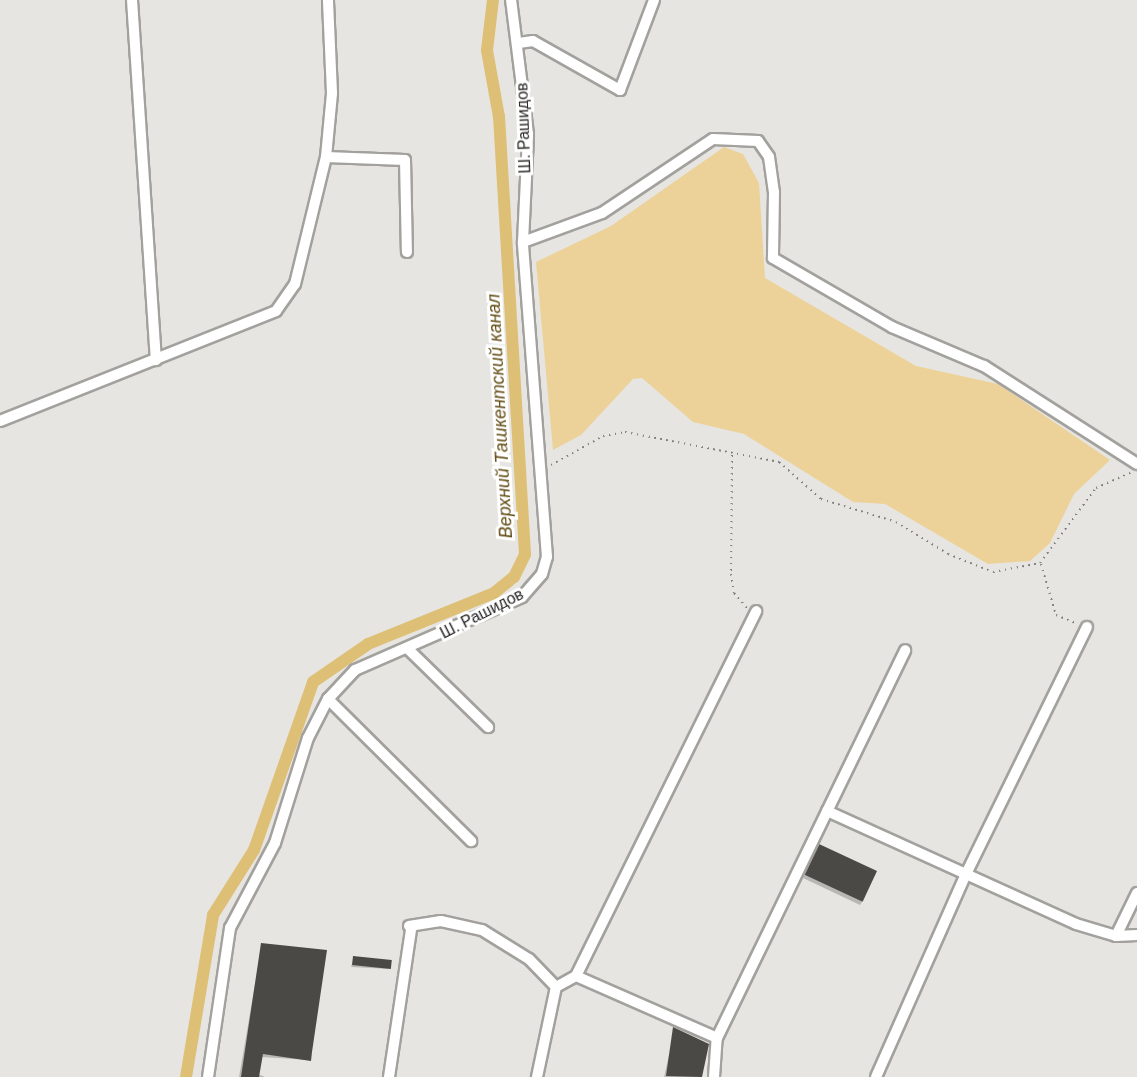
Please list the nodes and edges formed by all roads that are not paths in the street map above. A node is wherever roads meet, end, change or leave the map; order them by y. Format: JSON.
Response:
{"nodes":[{"id":1,"x":132,"y":0,"type":"edge"},
{"id":2,"x":328,"y":0,"type":"edge"},
{"id":3,"x":511,"y":0,"type":"edge"},
{"id":4,"x":654,"y":0,"type":"edge"},
{"id":5,"x":519,"y":43,"type":"junction"},
{"id":6,"x":326,"y":157,"type":"junction"},
{"id":7,"x":523,"y":242,"type":"junction"},
{"id":8,"x":407,"y":252,"type":"dead end"},
{"id":9,"x":156,"y":360,"type":"junction"},
{"id":10,"x":0,"y":412,"type":"edge"},
{"id":11,"x":0,"y":421,"type":"edge"},
{"id":12,"x":1137,"y":465,"type":"edge"},
{"id":13,"x":756,"y":611,"type":"road end"},
{"id":14,"x":1087,"y":627,"type":"road end"},
{"id":15,"x":408,"y":649,"type":"junction"},
{"id":16,"x":905,"y":650,"type":"dead end"},
{"id":17,"x":328,"y":699,"type":"junction"},
{"id":18,"x":488,"y":727,"type":"dead end"},
{"id":19,"x":827,"y":811,"type":"junction"},
{"id":20,"x":471,"y":841,"type":"dead end"},
{"id":21,"x":966,"y":874,"type":"junction"},
{"id":22,"x":1137,"y":893,"type":"edge"},
{"id":23,"x":1137,"y":935,"type":"edge"},
{"id":24,"x":1116,"y":936,"type":"junction"},
{"id":25,"x":576,"y":976,"type":"junction"},
{"id":26,"x":556,"y":987,"type":"junction"},
{"id":27,"x":717,"y":1038,"type":"junction"},
{"id":28,"x":208,"y":1077,"type":"edge"},
{"id":29,"x":389,"y":1077,"type":"edge"},
{"id":30,"x":537,"y":1077,"type":"edge"},
{"id":31,"x":714,"y":1077,"type":"edge"},
{"id":32,"x":876,"y":1077,"type":"edge"}],
"edges":[{"from":1,"to":9,"type":"street"},
{"from":2,"to":6,"type":"street"},
{"from":3,"to":5,"type":"street","name":"Ш. Рашидов"},
{"from":4,"to":5,"type":"street"},
{"from":5,"to":7,"type":"street","name":"Ш. Рашидов"},
{"from":6,"to":8,"type":"street"},
{"from":6,"to":9,"type":"street"},
{"from":7,"to":12,"type":"street"},
{"from":7,"to":15,"type":"street","name":"Ш. Рашидов"},
{"from":9,"to":11,"type":"street"},
{"from":10,"to":11,"type":"street"},
{"from":13,"to":25,"type":"street"},
{"from":14,"to":21,"type":"street"},
{"from":15,"to":17,"type":"street","name":"Ш. Рашидов"},
{"from":15,"to":18,"type":"street"},
{"from":16,"to":19,"type":"street"},
{"from":17,"to":20,"type":"street"},
{"from":17,"to":28,"type":"street","name":"Ш. Рашидов"},
{"from":19,"to":21,"type":"street"},
{"from":19,"to":27,"type":"street"},
{"from":21,"to":24,"type":"street"},
{"from":21,"to":32,"type":"street"},
{"from":22,"to":24,"type":"street"},
{"from":23,"to":24,"type":"street"},
{"from":25,"to":26,"type":"street"},
{"from":25,"to":27,"type":"street"},
{"from":26,"to":29,"type":"street"},
{"from":26,"to":30,"type":"street"},
{"from":27,"to":31,"type":"street"}]}
